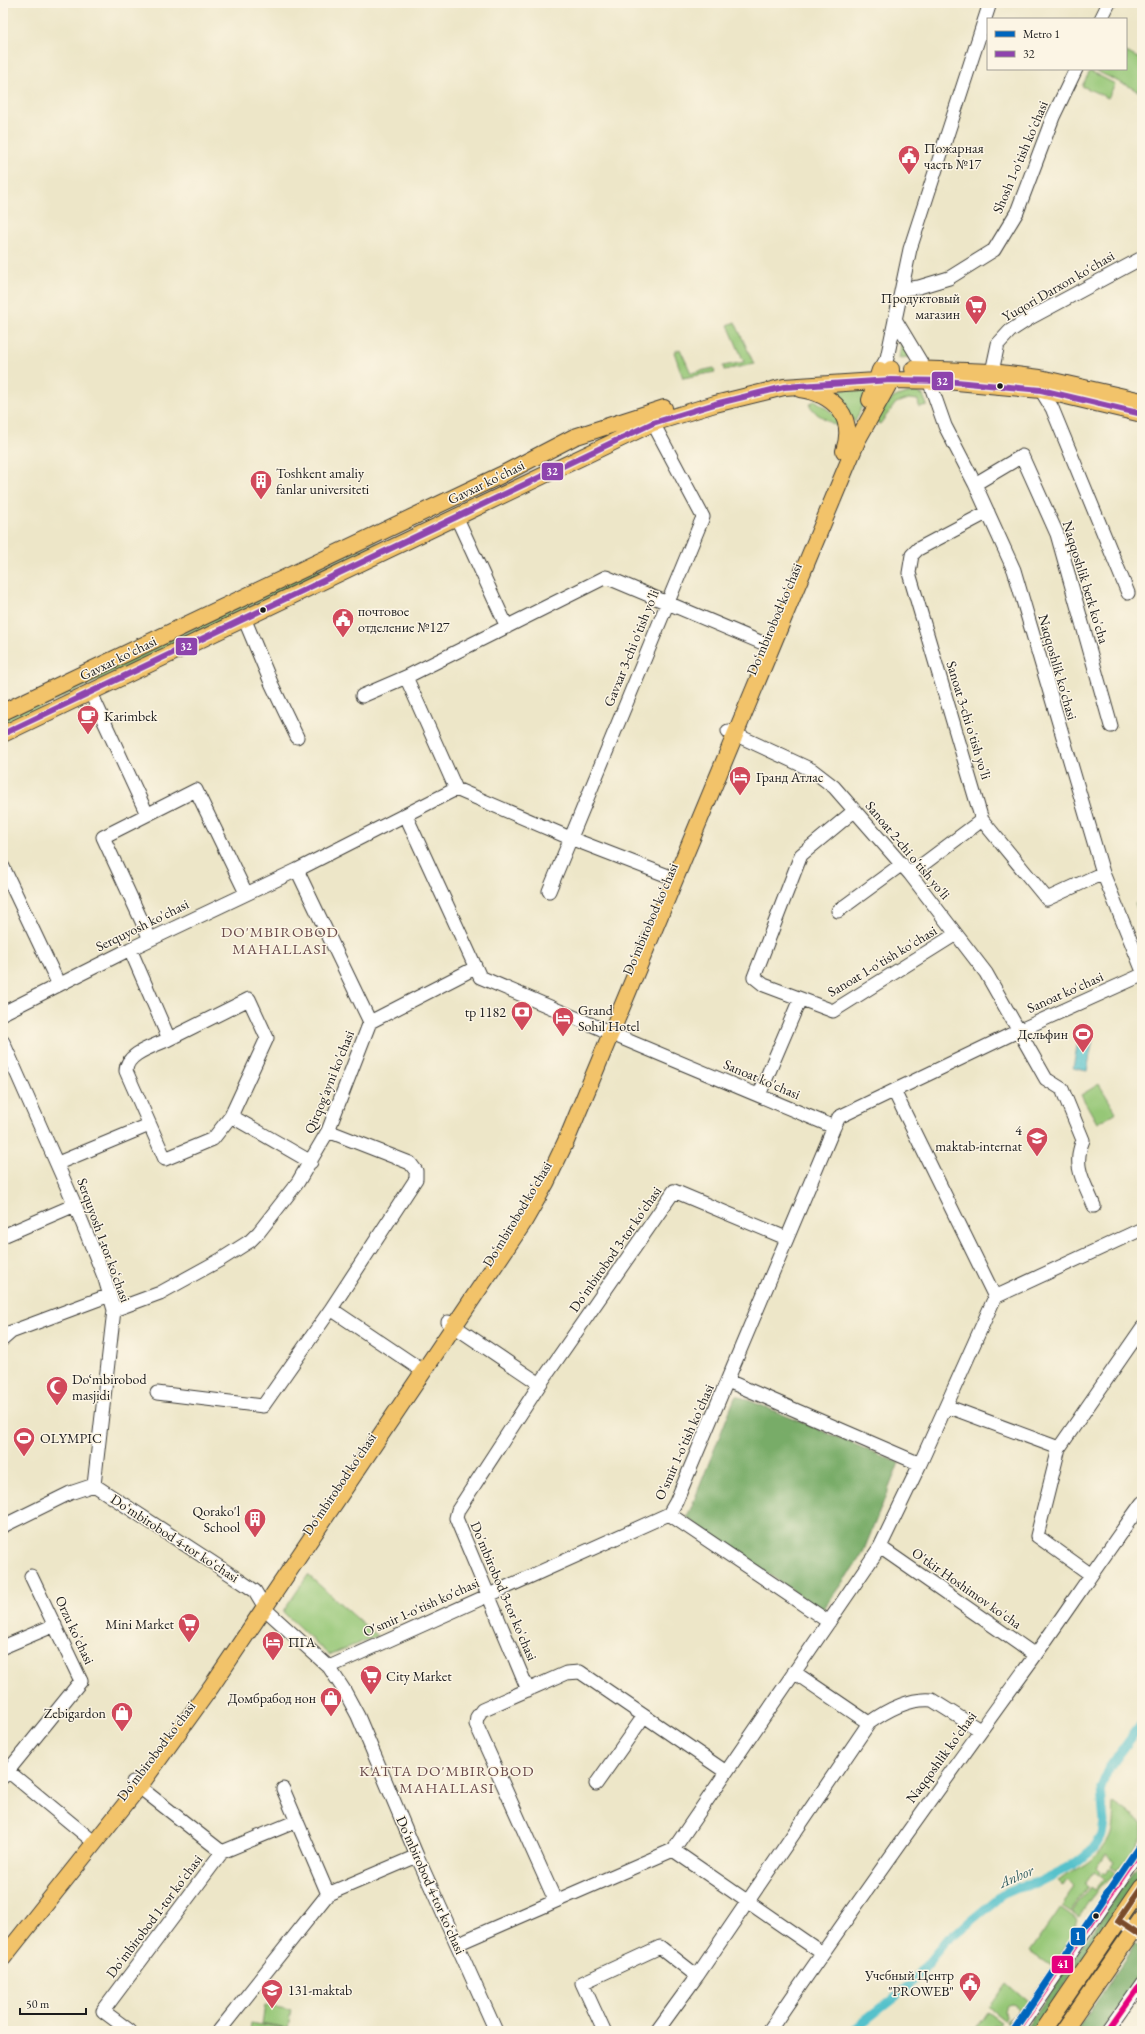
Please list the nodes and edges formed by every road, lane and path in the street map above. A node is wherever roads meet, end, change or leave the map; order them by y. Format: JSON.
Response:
{"nodes":[{"id":1,"x":990,"y":3,"type":"edge"},
{"id":2,"x":1109,"y":3,"type":"edge"},
{"id":3,"x":1102,"y":18,"type":"edge"},
{"id":4,"x":1076,"y":70,"type":"edge"},
{"id":5,"x":1142,"y":258,"type":"edge"},
{"id":6,"x":902,"y":289,"type":"junction"},
{"id":7,"x":895,"y":319,"type":"junction"},
{"id":8,"x":885,"y":372,"type":"junction"},
{"id":9,"x":992,"y":372,"type":"junction"},
{"id":10,"x":926,"y":374,"type":"junction"},
{"id":11,"x":784,"y":387,"type":"junction"},
{"id":12,"x":1041,"y":390,"type":"junction"},
{"id":13,"x":1142,"y":401,"type":"edge"},
{"id":14,"x":1142,"y":414,"type":"edge"},
{"id":15,"x":653,"y":423,"type":"junction"},
{"id":16,"x":844,"y":451,"type":"junction"},
{"id":17,"x":975,"y":484,"type":"junction"},
{"id":18,"x":988,"y":512,"type":"junction"},
{"id":19,"x":456,"y":516,"type":"junction"},
{"id":20,"x":380,"y":533,"type":"junction"},
{"id":21,"x":389,"y":550,"type":"junction"},
{"id":22,"x":1128,"y":593,"type":"dead end"},
{"id":23,"x":667,"y":602,"type":"junction"},
{"id":24,"x":244,"y":618,"type":"junction"},
{"id":25,"x":507,"y":626,"type":"junction"},
{"id":26,"x":768,"y":646,"type":"junction"},
{"id":27,"x":406,"y":677,"type":"junction"},
{"id":28,"x":90,"y":691,"type":"junction"},
{"id":29,"x":362,"y":696,"type":"dead end"},
{"id":30,"x":3,"y":712,"type":"edge"},
{"id":31,"x":1111,"y":726,"type":"dead end"},
{"id":32,"x":732,"y":733,"type":"junction"},
{"id":33,"x":3,"y":734,"type":"edge"},
{"id":34,"x":296,"y":737,"type":"dead end"},
{"id":35,"x":456,"y":789,"type":"junction"},
{"id":36,"x":854,"y":811,"type":"junction"},
{"id":37,"x":147,"y":814,"type":"junction"},
{"id":38,"x":406,"y":816,"type":"junction"},
{"id":39,"x":982,"y":820,"type":"junction"},
{"id":40,"x":570,"y":838,"type":"junction"},
{"id":41,"x":3,"y":867,"type":"edge"},
{"id":42,"x":906,"y":869,"type":"junction"},
{"id":43,"x":297,"y":870,"type":"junction"},
{"id":44,"x":1103,"y":873,"type":"junction"},
{"id":45,"x":672,"y":878,"type":"junction"},
{"id":46,"x":549,"y":891,"type":"dead end"},
{"id":47,"x":246,"y":893,"type":"junction"},
{"id":48,"x":838,"y":911,"type":"dead end"},
{"id":49,"x":956,"y":934,"type":"junction"},
{"id":50,"x":150,"y":939,"type":"junction"},
{"id":51,"x":130,"y":949,"type":"junction"},
{"id":52,"x":475,"y":968,"type":"junction"},
{"id":53,"x":1142,"y":969,"type":"edge"},
{"id":54,"x":1142,"y":975,"type":"edge"},
{"id":55,"x":59,"y":984,"type":"junction"},
{"id":56,"x":800,"y":999,"type":"junction"},
{"id":57,"x":3,"y":1013,"type":"edge"},
{"id":58,"x":370,"y":1022,"type":"junction"},
{"id":59,"x":608,"y":1032,"type":"junction"},
{"id":60,"x":1020,"y":1034,"type":"junction"},
{"id":61,"x":169,"y":1039,"type":"junction"},
{"id":62,"x":3,"y":1042,"type":"edge"},
{"id":63,"x":894,"y":1091,"type":"junction"},
{"id":64,"x":759,"y":1095,"type":"junction"},
{"id":65,"x":231,"y":1116,"type":"junction"},
{"id":66,"x":149,"y":1125,"type":"junction"},
{"id":67,"x":834,"y":1127,"type":"junction"},
{"id":68,"x":328,"y":1131,"type":"junction"},
{"id":69,"x":311,"y":1162,"type":"junction"},
{"id":70,"x":58,"y":1164,"type":"junction"},
{"id":71,"x":75,"y":1205,"type":"junction"},
{"id":72,"x":1094,"y":1206,"type":"dead end"},
{"id":73,"x":1142,"y":1229,"type":"edge"},
{"id":74,"x":3,"y":1236,"type":"edge"},
{"id":75,"x":786,"y":1238,"type":"junction"},
{"id":76,"x":110,"y":1295,"type":"junction"},
{"id":77,"x":995,"y":1297,"type":"junction"},
{"id":78,"x":331,"y":1309,"type":"junction"},
{"id":79,"x":114,"y":1310,"type":"junction"},
{"id":80,"x":451,"y":1324,"type":"junction"},
{"id":81,"x":1142,"y":1328,"type":"edge"},
{"id":82,"x":3,"y":1339,"type":"edge"},
{"id":83,"x":420,"y":1369,"type":"junction"},
{"id":84,"x":728,"y":1381,"type":"junction"},
{"id":85,"x":540,"y":1384,"type":"junction"},
{"id":86,"x":157,"y":1394,"type":"dead end"},
{"id":87,"x":946,"y":1406,"type":"junction"},
{"id":88,"x":1059,"y":1448,"type":"junction"},
{"id":89,"x":920,"y":1464,"type":"junction"},
{"id":90,"x":94,"y":1485,"type":"junction"},
{"id":91,"x":1142,"y":1503,"type":"edge"},
{"id":92,"x":669,"y":1514,"type":"junction"},
{"id":93,"x":3,"y":1526,"type":"edge"},
{"id":94,"x":880,"y":1547,"type":"junction"},
{"id":95,"x":1090,"y":1574,"type":"junction"},
{"id":96,"x":31,"y":1576,"type":"dead end"},
{"id":97,"x":487,"y":1594,"type":"junction"},
{"id":98,"x":262,"y":1602,"type":"junction"},
{"id":99,"x":829,"y":1622,"type":"junction"},
{"id":100,"x":55,"y":1625,"type":"junction"},
{"id":101,"x":3,"y":1647,"type":"edge"},
{"id":102,"x":1035,"y":1655,"type":"junction"},
{"id":103,"x":329,"y":1667,"type":"junction"},
{"id":104,"x":794,"y":1672,"type":"junction"},
{"id":105,"x":528,"y":1690,"type":"junction"},
{"id":106,"x":644,"y":1716,"type":"junction"},
{"id":107,"x":869,"y":1723,"type":"junction"},
{"id":108,"x":980,"y":1730,"type":"junction"},
{"id":109,"x":726,"y":1772,"type":"junction"},
{"id":110,"x":6,"y":1774,"type":"edge"},
{"id":111,"x":596,"y":1784,"type":"dead end"},
{"id":112,"x":136,"y":1785,"type":"junction"},
{"id":113,"x":283,"y":1789,"type":"dead end"},
{"id":114,"x":297,"y":1821,"type":"junction"},
{"id":115,"x":92,"y":1840,"type":"junction"},
{"id":116,"x":1142,"y":1848,"type":"edge"},
{"id":117,"x":673,"y":1850,"type":"junction"},
{"id":118,"x":222,"y":1852,"type":"junction"},
{"id":119,"x":417,"y":1856,"type":"junction"},
{"id":120,"x":1142,"y":1886,"type":"edge"},
{"id":121,"x":328,"y":1894,"type":"junction"},
{"id":122,"x":554,"y":1900,"type":"junction"},
{"id":123,"x":748,"y":1901,"type":"junction"},
{"id":124,"x":1118,"y":1920,"type":"junction"},
{"id":125,"x":1139,"y":1928,"type":"edge"},
{"id":126,"x":457,"y":1944,"type":"junction"},
{"id":127,"x":3,"y":1946,"type":"edge"},
{"id":128,"x":822,"y":1953,"type":"junction"},
{"id":129,"x":3,"y":1958,"type":"edge"},
{"id":130,"x":698,"y":1976,"type":"junction"},
{"id":131,"x":1142,"y":1983,"type":"edge"},
{"id":132,"x":130,"y":2031,"type":"edge"},
{"id":133,"x":219,"y":2031,"type":"edge"},
{"id":134,"x":496,"y":2031,"type":"edge"},
{"id":135,"x":604,"y":2031,"type":"edge"},
{"id":136,"x":657,"y":2031,"type":"edge"},
{"id":137,"x":769,"y":2031,"type":"edge"},
{"id":138,"x":1017,"y":2031,"type":"edge"},
{"id":139,"x":1043,"y":2031,"type":"edge"},
{"id":140,"x":1064,"y":2031,"type":"edge"},
{"id":141,"x":1108,"y":2031,"type":"edge"}],
"edges":[{"from":1,"to":6,"type":"street"},
{"from":2,"to":3,"type":"street"},
{"from":4,"to":6,"type":"street","name":"Shosh 1-o'tish ko'chasi"},
{"from":5,"to":9,"type":"street","name":"Yuqori Darxon ko'chasi"},
{"from":6,"to":7,"type":"street"},
{"from":7,"to":8,"type":"street"},
{"from":7,"to":10,"type":"street","name":"Naqqoshlik ko'chasi"},
{"from":8,"to":10,"type":"main road","name":"Gavxar ko'chasi"},
{"from":8,"to":11,"type":"main road","name":"Gavxar ko'chasi"},
{"from":8,"to":16,"type":"main road","name":"Doʻmbirobod koʻchasi"},
{"from":8,"to":20,"type":"main road","name":"Gavxar ko'chasi"},
{"from":8,"to":26,"type":"main road","name":"Doʻmbirobod koʻchasi"},
{"from":9,"to":10,"type":"main road","name":"Gavxar ko'chasi"},
{"from":9,"to":13,"type":"main road","name":"Gavxar ko'chasi"},
{"from":10,"to":12,"type":"main road","name":"Gavxar ko'chasi"},
{"from":10,"to":17,"type":"street","name":"Naqqoshlik ko'chasi"},
{"from":11,"to":15,"type":"main road","name":"Gavxar ko'chasi"},
{"from":11,"to":16,"type":"main road"},
{"from":12,"to":14,"type":"main road","name":"Gavxar ko'chasi"},
{"from":12,"to":22,"type":"street"},
{"from":15,"to":19,"type":"main road","name":"Gavxar ko'chasi"},
{"from":15,"to":23,"type":"street","name":"Gavxar 3-chi o'tish yo'li"},
{"from":16,"to":26,"type":"main road","name":"Doʻmbirobod koʻchasi"},
{"from":17,"to":18,"type":"street","name":"Naqqoshlik ko'chasi"},
{"from":17,"to":31,"type":"street","name":"Naqqoshlik berk ko'cha"},
{"from":18,"to":39,"type":"street","name":"Sanoat 3-chi o'tish yo'li"},
{"from":18,"to":44,"type":"street","name":"Naqqoshlik ko'chasi"},
{"from":19,"to":21,"type":"main road","name":"Gavxar ko'chasi"},
{"from":19,"to":25,"type":"street"},
{"from":20,"to":21,"type":"main road"},
{"from":20,"to":30,"type":"main road","name":"Gavxar ko'chasi"},
{"from":21,"to":24,"type":"main road","name":"Gavxar ko'chasi"},
{"from":23,"to":25,"type":"street"},
{"from":23,"to":26,"type":"street"},
{"from":23,"to":40,"type":"street","name":"Gavxar 3-chi o'tish yo'li"},
{"from":24,"to":28,"type":"main road","name":"Gavxar ko'chasi"},
{"from":24,"to":34,"type":"street"},
{"from":25,"to":27,"type":"street"},
{"from":26,"to":32,"type":"main road","name":"Doʻmbirobod koʻchasi"},
{"from":27,"to":29,"type":"street"},
{"from":27,"to":35,"type":"street"},
{"from":28,"to":33,"type":"main road","name":"Gavxar ko'chasi"},
{"from":28,"to":37,"type":"street"},
{"from":32,"to":36,"type":"street","name":"Sanoat 2-chi o'tish yo'li"},
{"from":32,"to":45,"type":"main road","name":"Doʻmbirobod koʻchasi"},
{"from":35,"to":38,"type":"street","name":"Serquyosh ko'chasi"},
{"from":35,"to":40,"type":"street"},
{"from":36,"to":42,"type":"street","name":"Sanoat 2-chi o'tish yo'li"},
{"from":36,"to":56,"type":"street","name":"Sanoat 1-o'tish ko'chasi"},
{"from":37,"to":47,"type":"street"},
{"from":37,"to":50,"type":"street"},
{"from":38,"to":43,"type":"street","name":"Serquyosh ko'chasi"},
{"from":38,"to":52,"type":"street"},
{"from":39,"to":42,"type":"street"},
{"from":39,"to":44,"type":"street","name":"Sanoat 3-chi o'tish yo'li"},
{"from":40,"to":45,"type":"street"},
{"from":40,"to":46,"type":"street","name":"Gavxar 3-chi o'tish yo'li"},
{"from":41,"to":55,"type":"street"},
{"from":42,"to":48,"type":"street"},
{"from":42,"to":49,"type":"street","name":"Sanoat 2-chi o'tish yo'li"},
{"from":43,"to":47,"type":"street","name":"Serquyosh ko'chasi"},
{"from":43,"to":58,"type":"street"},
{"from":44,"to":53,"type":"street","name":"Naqqoshlik ko'chasi"},
{"from":45,"to":59,"type":"main road","name":"Doʻmbirobod koʻchasi"},
{"from":47,"to":50,"type":"street","name":"Serquyosh ko'chasi"},
{"from":49,"to":56,"type":"street","name":"Sanoat 1-o'tish ko'chasi"},
{"from":49,"to":60,"type":"street","name":"Sanoat 2-chi o'tish yo'li"},
{"from":50,"to":51,"type":"street","name":"Serquyosh ko'chasi"},
{"from":51,"to":55,"type":"street","name":"Serquyosh ko'chasi"},
{"from":51,"to":61,"type":"street"},
{"from":52,"to":58,"type":"street","name":"Qirqog'ayni ko'chasi"},
{"from":52,"to":59,"type":"street","name":"Sanoat ko'chasi"},
{"from":54,"to":60,"type":"street","name":"Sanoat ko'chasi"},
{"from":55,"to":57,"type":"street","name":"Serquyosh ko'chasi"},
{"from":56,"to":64,"type":"street"},
{"from":58,"to":68,"type":"street","name":"Qirqog'ayni ko'chasi"},
{"from":59,"to":64,"type":"street","name":"Sanoat ko'chasi"},
{"from":59,"to":80,"type":"main road","name":"Doʻmbirobod koʻchasi"},
{"from":60,"to":63,"type":"street","name":"Sanoat ko'chasi"},
{"from":60,"to":72,"type":"street","name":"Sanoat 2-chi o'tish yo'li"},
{"from":61,"to":65,"type":"street"},
{"from":61,"to":66,"type":"street"},
{"from":62,"to":70,"type":"street","name":"Serquyosh 1-tor koʻchasi"},
{"from":63,"to":67,"type":"street","name":"Sanoat ko'chasi"},
{"from":63,"to":77,"type":"street"},
{"from":64,"to":67,"type":"street","name":"Sanoat ko'chasi"},
{"from":65,"to":66,"type":"street"},
{"from":65,"to":69,"type":"street"},
{"from":66,"to":70,"type":"street"},
{"from":67,"to":75,"type":"street","name":"O'smir 1-o'tish ko'chasi"},
{"from":68,"to":69,"type":"street","name":"Qirqog'ayni ko'chasi"},
{"from":68,"to":78,"type":"street"},
{"from":69,"to":79,"type":"street","name":"Qirqog'ayni ko'chasi"},
{"from":70,"to":71,"type":"street","name":"Serquyosh 1-tor koʻchasi"},
{"from":71,"to":74,"type":"street"},
{"from":71,"to":76,"type":"street","name":"Serquyosh 1-tor koʻchasi"},
{"from":73,"to":77,"type":"street"},
{"from":75,"to":84,"type":"street","name":"O'smir 1-o'tish ko'chasi"},
{"from":75,"to":85,"type":"street","name":"Do'mbirobod 3-tor ko'chasi"},
{"from":76,"to":79,"type":"street","name":"Serquyosh 1-tor koʻchasi"},
{"from":76,"to":82,"type":"street"},
{"from":77,"to":87,"type":"street"},
{"from":78,"to":83,"type":"street"},
{"from":78,"to":86,"type":"street"},
{"from":79,"to":90,"type":"street","name":"Serquyosh 1-tor koʻchasi"},
{"from":80,"to":83,"type":"main road","name":"Doʻmbirobod koʻchasi"},
{"from":80,"to":85,"type":"street"},
{"from":81,"to":88,"type":"street"},
{"from":83,"to":98,"type":"main road","name":"Doʻmbirobod koʻchasi"},
{"from":84,"to":89,"type":"street"},
{"from":84,"to":92,"type":"street","name":"O'smir 1-o'tish ko'chasi"},
{"from":85,"to":97,"type":"street","name":"Do'mbirobod 3-tor ko'chasi"},
{"from":87,"to":88,"type":"street"},
{"from":87,"to":89,"type":"street"},
{"from":88,"to":95,"type":"street"},
{"from":89,"to":94,"type":"street"},
{"from":90,"to":93,"type":"street"},
{"from":90,"to":98,"type":"street","name":"Doʻmbirobod 4-tor koʻchasi"},
{"from":91,"to":95,"type":"street","name":"Naqqoshlik ko'chasi"},
{"from":92,"to":97,"type":"street","name":"O'smir 1-o'tish ko'chasi"},
{"from":92,"to":99,"type":"street"},
{"from":94,"to":99,"type":"street"},
{"from":94,"to":102,"type":"street","name":"O'tkir Hoshimov ko'cha"},
{"from":95,"to":102,"type":"street","name":"Naqqoshlik ko'chasi"},
{"from":96,"to":100,"type":"street","name":"Orzu ko'chasi"},
{"from":97,"to":103,"type":"street","name":"O'smir 1-o'tish ko'chasi"},
{"from":97,"to":105,"type":"street","name":"Do'mbirobod 3-tor ko'chasi"},
{"from":98,"to":103,"type":"street","name":"Doʻmbirobod 4-tor koʻchasi"},
{"from":98,"to":112,"type":"main road","name":"Doʻmbirobod koʻchasi"},
{"from":99,"to":104,"type":"street"},
{"from":100,"to":101,"type":"street"},
{"from":100,"to":110,"type":"street","name":"Orzu ko'chasi"},
{"from":102,"to":108,"type":"street","name":"Naqqoshlik ko'chasi"},
{"from":103,"to":119,"type":"street","name":"Doʻmbirobod 4-tor koʻchasi"},
{"from":104,"to":107,"type":"street"},
{"from":104,"to":109,"type":"street"},
{"from":105,"to":106,"type":"street"},
{"from":105,"to":122,"type":"street"},
{"from":106,"to":109,"type":"street"},
{"from":106,"to":111,"type":"street"},
{"from":107,"to":108,"type":"street"},
{"from":107,"to":123,"type":"street"},
{"from":108,"to":128,"type":"street","name":"Naqqoshlik ko'chasi"},
{"from":109,"to":117,"type":"street"},
{"from":110,"to":115,"type":"street","name":"Orzu ko'chasi"},
{"from":112,"to":115,"type":"main road","name":"Doʻmbirobod koʻchasi"},
{"from":112,"to":118,"type":"street","name":"Do'mbirobod 1-tor ko'chasi"},
{"from":113,"to":114,"type":"street"},
{"from":114,"to":118,"type":"street","name":"Do'mbirobod 1-tor ko'chasi"},
{"from":114,"to":121,"type":"street"},
{"from":115,"to":127,"type":"main road","name":"Doʻmbirobod koʻchasi"},
{"from":115,"to":129,"type":"main road","name":"Doʻmbirobod koʻchasi"},
{"from":116,"to":138,"type":"street"},
{"from":117,"to":122,"type":"street"},
{"from":117,"to":123,"type":"street"},
{"from":118,"to":132,"type":"street","name":"Do'mbirobod 1-tor ko'chasi"},
{"from":119,"to":121,"type":"street"},
{"from":119,"to":126,"type":"street","name":"Doʻmbirobod 4-tor koʻchasi"},
{"from":120,"to":124,"type":"main road"},
{"from":121,"to":133,"type":"street"},
{"from":122,"to":126,"type":"street"},
{"from":123,"to":128,"type":"street"},
{"from":123,"to":130,"type":"street"},
{"from":124,"to":125,"type":"street"},
{"from":124,"to":139,"type":"main road"},
{"from":125,"to":140,"type":"main road"},
{"from":126,"to":134,"type":"street","name":"Doʻmbirobod 4-tor koʻchasi"},
{"from":128,"to":137,"type":"street","name":"Naqqoshlik ko'chasi"},
{"from":130,"to":135,"type":"street"},
{"from":130,"to":136,"type":"street"},
{"from":131,"to":141,"type":"street"}]}
